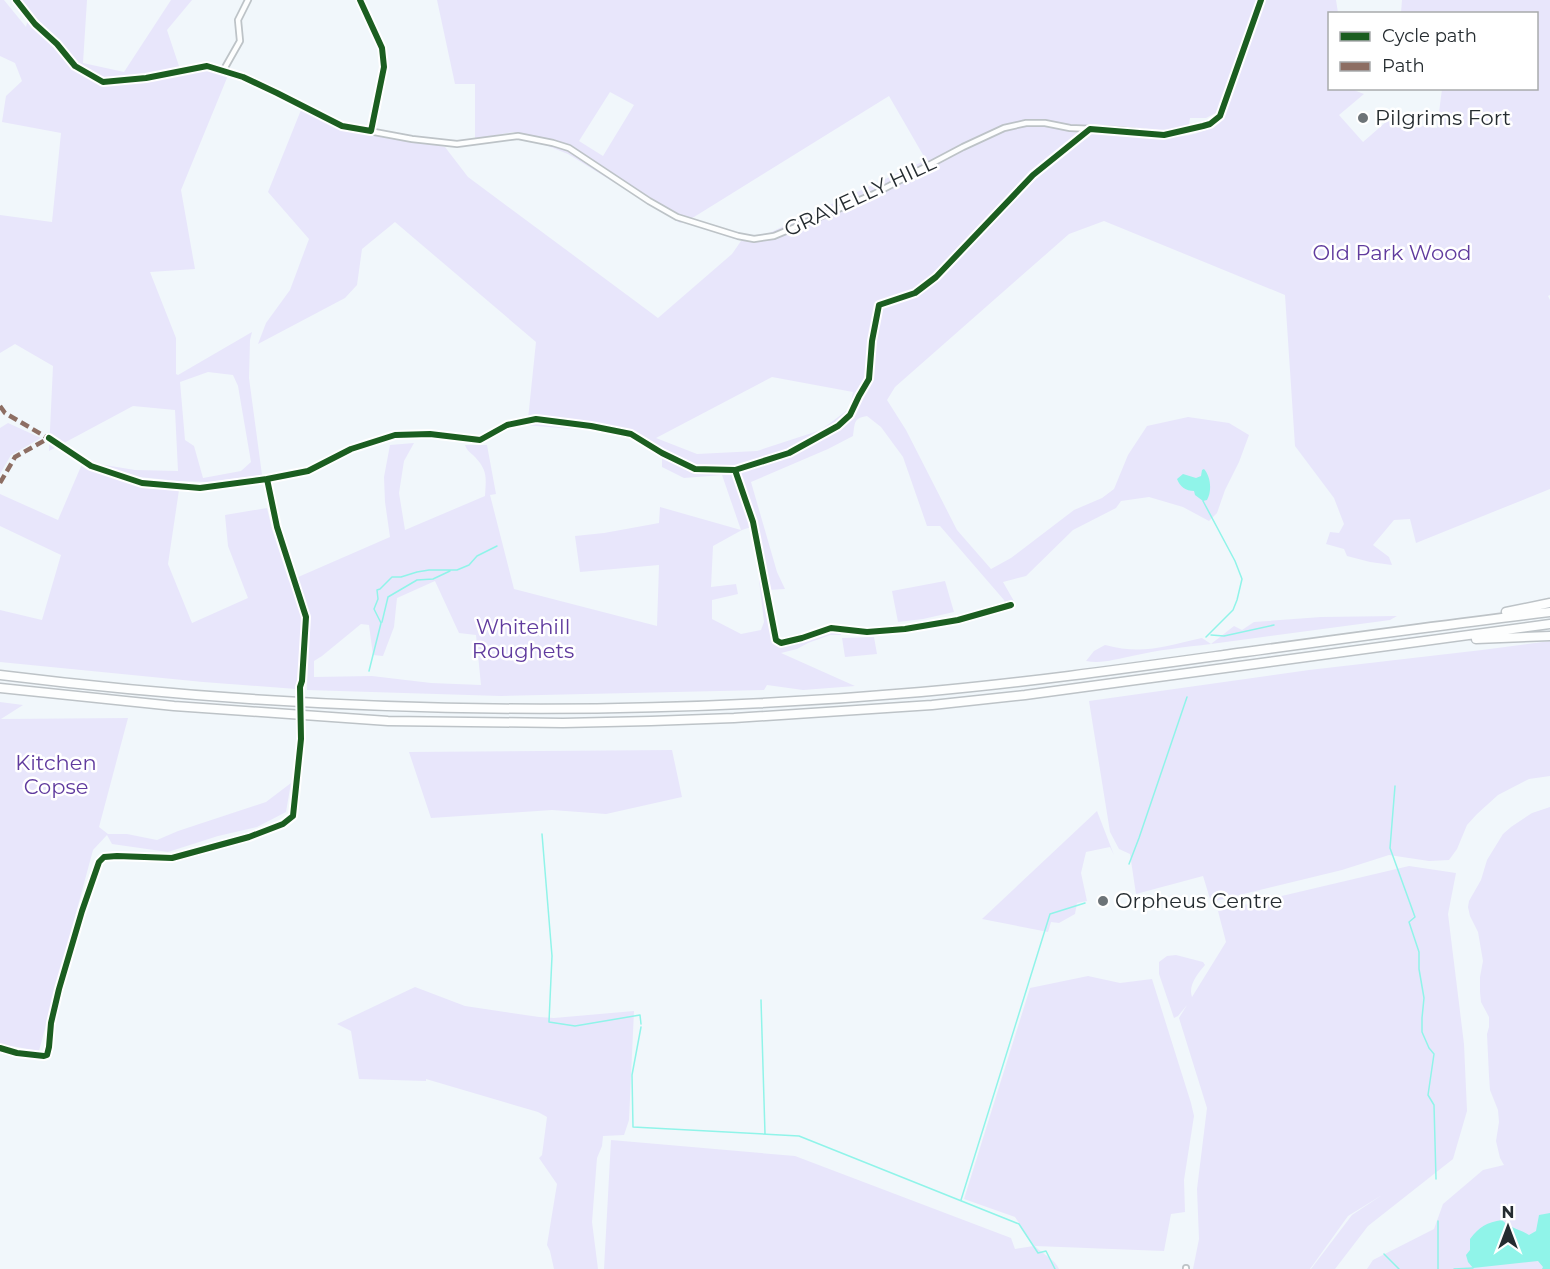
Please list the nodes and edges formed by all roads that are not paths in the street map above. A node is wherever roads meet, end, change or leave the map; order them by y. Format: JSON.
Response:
{"nodes":[{"id":1,"x":16,"y":0,"type":"edge"},
{"id":2,"x":248,"y":0,"type":"edge"},
{"id":3,"x":360,"y":0,"type":"edge"},
{"id":4,"x":1262,"y":0,"type":"edge"},
{"id":5,"x":223,"y":71,"type":"junction"},
{"id":6,"x":371,"y":131,"type":"junction"},
{"id":7,"x":1550,"y":603,"type":"edge"},
{"id":8,"x":1550,"y":612,"type":"edge"},
{"id":9,"x":1550,"y":624,"type":"edge"},
{"id":10,"x":1447,"y":625,"type":"junction"},
{"id":11,"x":1550,"y":636,"type":"edge"},
{"id":12,"x":1424,"y":641,"type":"junction"},
{"id":13,"x":0,"y":675,"type":"edge"},
{"id":14,"x":0,"y":688,"type":"edge"}],
"edges":[{"from":1,"to":5,"type":"street","name":"GRAVELLY HILL"},
{"from":2,"to":5,"type":"street"},
{"from":3,"to":6,"type":"street"},
{"from":4,"to":6,"type":"street","name":"GRAVELLY HILL"},
{"from":5,"to":6,"type":"street","name":"GRAVELLY HILL"},
{"from":7,"to":10,"type":"highway"},
{"from":8,"to":10,"type":"highway"},
{"from":9,"to":12,"type":"highway"},
{"from":10,"to":13,"type":"highway"},
{"from":11,"to":12,"type":"highway"},
{"from":12,"to":14,"type":"highway"}]}
